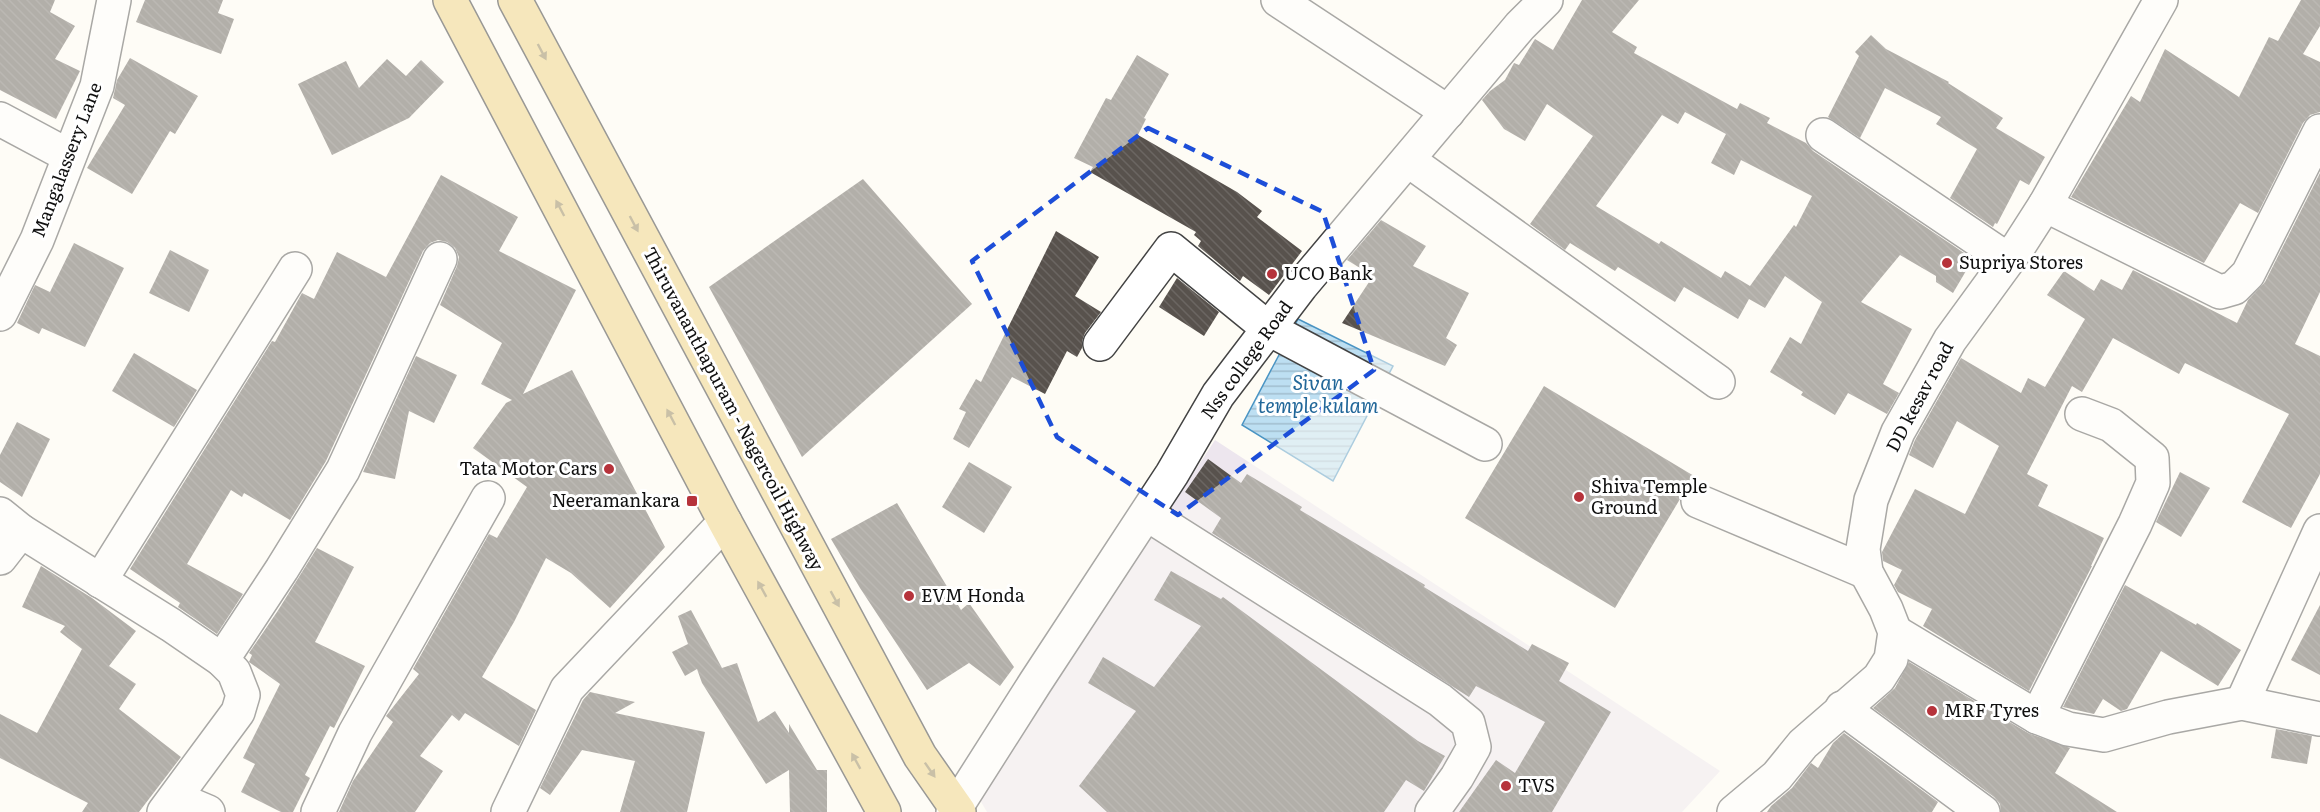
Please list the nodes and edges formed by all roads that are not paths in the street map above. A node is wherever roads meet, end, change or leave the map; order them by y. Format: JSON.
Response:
{"nodes":[{"id":1,"x":114,"y":0,"type":"edge"},
{"id":2,"x":450,"y":0,"type":"edge"},
{"id":3,"x":515,"y":0,"type":"edge"},
{"id":4,"x":1278,"y":0,"type":"edge"},
{"id":5,"x":1546,"y":0,"type":"edge"},
{"id":6,"x":2161,"y":0,"type":"edge"},
{"id":7,"x":1448,"y":112,"type":"junction"},
{"id":8,"x":0,"y":119,"type":"edge"},
{"id":9,"x":2320,"y":130,"type":"edge"},
{"id":10,"x":1822,"y":135,"type":"dead end"},
{"id":11,"x":69,"y":156,"type":"junction"},
{"id":12,"x":1408,"y":160,"type":"junction"},
{"id":13,"x":2045,"y":205,"type":"junction"},
{"id":14,"x":440,"y":259,"type":"dead end"},
{"id":15,"x":2008,"y":260,"type":"junction"},
{"id":16,"x":295,"y":269,"type":"dead end"},
{"id":17,"x":0,"y":314,"type":"edge"},
{"id":18,"x":1269,"y":328,"type":"junction"},
{"id":19,"x":1100,"y":344,"type":"dead end"},
{"id":20,"x":1718,"y":382,"type":"dead end"},
{"id":21,"x":2082,"y":414,"type":"dead end"},
{"id":22,"x":1485,"y":444,"type":"dead end"},
{"id":23,"x":488,"y":498,"type":"dead end"},
{"id":24,"x":1698,"y":501,"type":"dead end"},
{"id":25,"x":1147,"y":514,"type":"junction"},
{"id":26,"x":725,"y":522,"type":"junction"},
{"id":27,"x":10,"y":523,"type":"edge"},
{"id":28,"x":2320,"y":531,"type":"edge"},
{"id":29,"x":0,"y":558,"type":"edge"},
{"id":30,"x":1866,"y":572,"type":"junction"},
{"id":31,"x":100,"y":581,"type":"junction"},
{"id":32,"x":1895,"y":632,"type":"junction"},
{"id":33,"x":222,"y":660,"type":"junction"},
{"id":34,"x":2242,"y":703,"type":"junction"},
{"id":35,"x":1842,"y":708,"type":"junction"},
{"id":36,"x":2037,"y":717,"type":"junction"},
{"id":37,"x":2320,"y":719,"type":"edge"},
{"id":38,"x":170,"y":805,"type":"edge"},
{"id":39,"x":956,"y":810,"type":"edge"},
{"id":40,"x":208,"y":812,"type":"edge"},
{"id":41,"x":318,"y":812,"type":"edge"},
{"id":42,"x":508,"y":812,"type":"edge"},
{"id":43,"x":884,"y":812,"type":"edge"},
{"id":44,"x":1432,"y":812,"type":"edge"},
{"id":45,"x":1734,"y":812,"type":"edge"},
{"id":46,"x":1983,"y":812,"type":"edge"}],
"edges":[{"from":1,"to":11,"type":"street","name":"Mangalassery Lane"},
{"from":26,"to":2,"type":"main road","one_way":true},
{"from":3,"to":39,"type":"main road","name":"Thiruvananthapuram - Nagercoil Highway","one_way":true},
{"from":4,"to":7,"type":"street"},
{"from":5,"to":7,"type":"street","name":"Nss college Road"},
{"from":6,"to":13,"type":"street","name":"DD kesav road"},
{"from":7,"to":12,"type":"street","name":"Nss college Road"},
{"from":8,"to":11,"type":"street"},
{"from":9,"to":13,"type":"street"},
{"from":10,"to":15,"type":"street"},
{"from":11,"to":17,"type":"street","name":"Mangalassery Lane"},
{"from":12,"to":18,"type":"street","name":"Nss college Road"},
{"from":12,"to":20,"type":"street"},
{"from":13,"to":15,"type":"street","name":"DD kesav road"},
{"from":14,"to":33,"type":"street"},
{"from":15,"to":30,"type":"street","name":"DD kesav road"},
{"from":16,"to":31,"type":"street"},
{"from":18,"to":19,"type":"street"},
{"from":18,"to":22,"type":"street"},
{"from":18,"to":25,"type":"street","name":"Nss college Road"},
{"from":21,"to":36,"type":"street"},
{"from":23,"to":41,"type":"street"},
{"from":24,"to":30,"type":"street"},
{"from":25,"to":39,"type":"street","name":"Nss college Road"},
{"from":25,"to":44,"type":"street"},
{"from":26,"to":42,"type":"street"},
{"from":43,"to":26,"type":"main road","one_way":true},
{"from":27,"to":29,"type":"street"},
{"from":27,"to":31,"type":"street"},
{"from":28,"to":34,"type":"street"},
{"from":30,"to":32,"type":"street","name":"DD kesav road"},
{"from":31,"to":33,"type":"street"},
{"from":32,"to":35,"type":"street"},
{"from":32,"to":36,"type":"street"},
{"from":33,"to":38,"type":"street"},
{"from":34,"to":36,"type":"street"},
{"from":34,"to":37,"type":"street"},
{"from":35,"to":45,"type":"street"},
{"from":35,"to":46,"type":"street"},
{"from":38,"to":40,"type":"street"}]}
